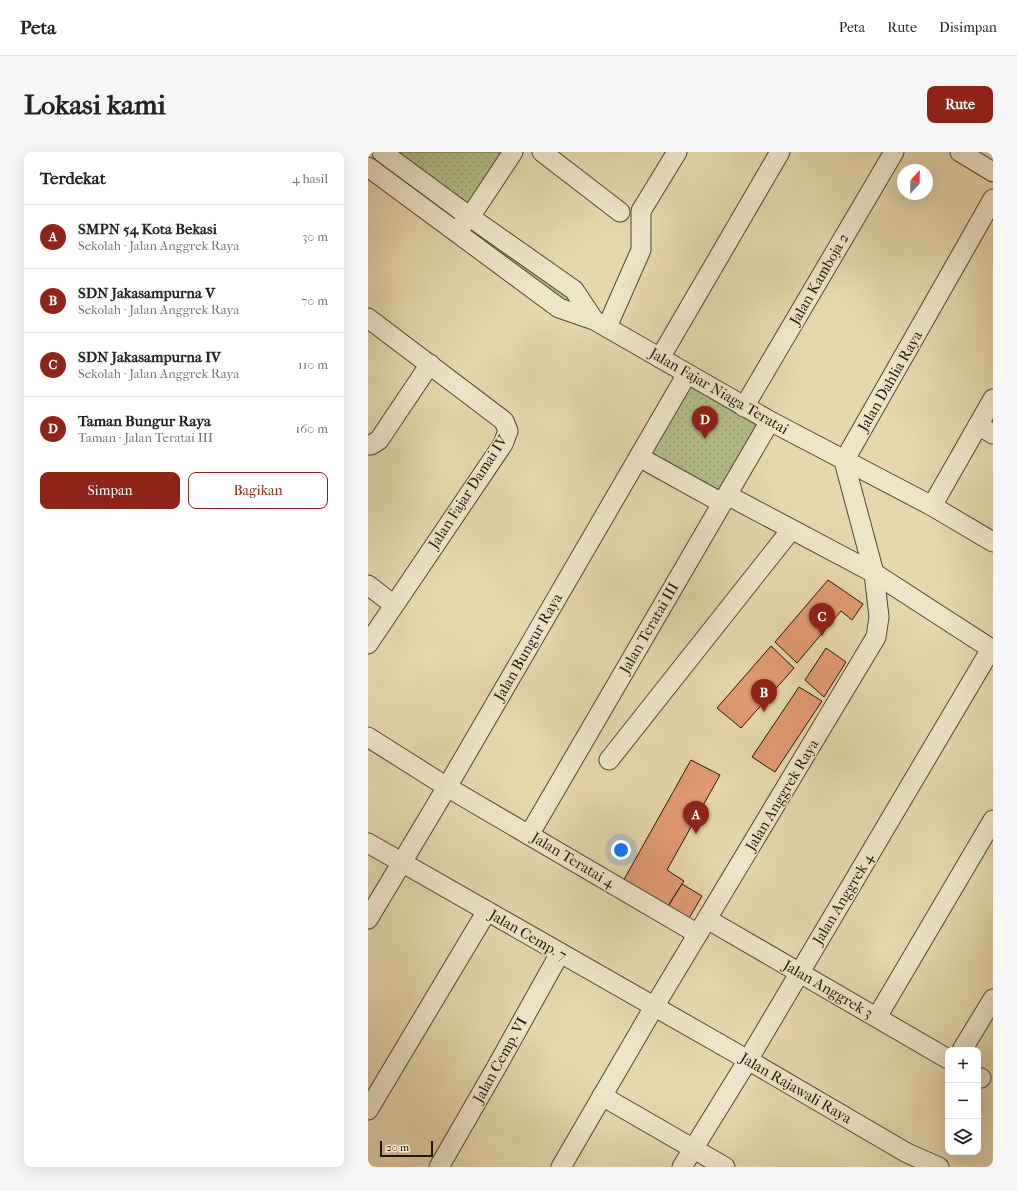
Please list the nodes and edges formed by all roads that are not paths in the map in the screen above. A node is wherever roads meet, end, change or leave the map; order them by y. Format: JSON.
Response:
{"nodes":[{"id":1,"x":370,"y":152,"type":"edge"},
{"id":2,"x":382,"y":152,"type":"edge"},
{"id":3,"x":513,"y":152,"type":"edge"},
{"id":4,"x":542,"y":152,"type":"edge"},
{"id":5,"x":677,"y":152,"type":"edge"},
{"id":6,"x":780,"y":152,"type":"edge"},
{"id":7,"x":894,"y":152,"type":"edge"},
{"id":8,"x":960,"y":152,"type":"edge"},
{"id":9,"x":368,"y":155,"type":"edge"},
{"id":10,"x":368,"y":167,"type":"edge"},
{"id":11,"x":993,"y":172,"type":"edge"},
{"id":12,"x":993,"y":199,"type":"edge"},
{"id":13,"x":620,"y":212,"type":"dead end"},
{"id":14,"x":470,"y":216,"type":"junction"},
{"id":15,"x":456,"y":232,"type":"junction"},
{"id":16,"x":368,"y":318,"type":"edge"},
{"id":17,"x":601,"y":324,"type":"junction"},
{"id":18,"x":660,"y":358,"type":"junction"},
{"id":19,"x":430,"y":364,"type":"junction"},
{"id":20,"x":687,"y":374,"type":"junction"},
{"id":21,"x":993,"y":399,"type":"edge"},
{"id":22,"x":744,"y":406,"type":"junction"},
{"id":23,"x":770,"y":421,"type":"junction"},
{"id":24,"x":986,"y":429,"type":"edge"},
{"id":25,"x":368,"y":445,"type":"edge"},
{"id":26,"x":639,"y":457,"type":"junction"},
{"id":27,"x":844,"y":461,"type":"junction"},
{"id":28,"x":725,"y":499,"type":"junction"},
{"id":29,"x":932,"y":506,"type":"junction"},
{"id":30,"x":791,"y":530,"type":"junction"},
{"id":31,"x":993,"y":542,"type":"edge"},
{"id":32,"x":874,"y":573,"type":"junction"},
{"id":33,"x":368,"y":585,"type":"edge"},
{"id":34,"x":394,"y":605,"type":"junction"},
{"id":35,"x":368,"y":644,"type":"edge"},
{"id":36,"x":992,"y":650,"type":"edge"},
{"id":37,"x":368,"y":737,"type":"edge"},
{"id":38,"x":609,"y":760,"type":"dead end"},
{"id":39,"x":447,"y":787,"type":"junction"},
{"id":40,"x":993,"y":820,"type":"edge"},
{"id":41,"x":529,"y":835,"type":"junction"},
{"id":42,"x":368,"y":843,"type":"edge"},
{"id":43,"x":401,"y":862,"type":"junction"},
{"id":44,"x":487,"y":911,"type":"junction"},
{"id":45,"x":368,"y":919,"type":"edge"},
{"id":46,"x":703,"y":927,"type":"junction"},
{"id":47,"x":560,"y":953,"type":"junction"},
{"id":48,"x":799,"y":972,"type":"junction"},
{"id":49,"x":993,"y":999,"type":"edge"},
{"id":50,"x":654,"y":1007,"type":"junction"},
{"id":51,"x":877,"y":1017,"type":"junction"},
{"id":52,"x":964,"y":1047,"type":"edge"},
{"id":53,"x":945,"y":1057,"type":"edge"},
{"id":54,"x":748,"y":1060,"type":"junction"},
{"id":55,"x":602,"y":1096,"type":"junction"},
{"id":56,"x":368,"y":1110,"type":"edge"},
{"id":57,"x":693,"y":1149,"type":"junction"},
{"id":58,"x":904,"y":1160,"type":"edge"},
{"id":59,"x":439,"y":1167,"type":"edge"},
{"id":60,"x":561,"y":1167,"type":"edge"},
{"id":61,"x":682,"y":1167,"type":"edge"},
{"id":62,"x":725,"y":1167,"type":"edge"},
{"id":63,"x":938,"y":1167,"type":"edge"}],
"edges":[{"from":1,"to":9,"type":"street"},
{"from":2,"to":14,"type":"street","name":"Jalan Fajar Niaga Teratai"},
{"from":3,"to":14,"type":"street"},
{"from":4,"to":13,"type":"street"},
{"from":5,"to":17,"type":"street"},
{"from":6,"to":18,"type":"street"},
{"from":7,"to":22,"type":"street","name":"Jalan Kamboja 2"},
{"from":8,"to":11,"type":"street"},
{"from":10,"to":15,"type":"street","name":"Jalan Fajar Niaga Teratai"},
{"from":12,"to":27,"type":"street","name":"Jalan Dahlia Raya"},
{"from":14,"to":15,"type":"street"},
{"from":14,"to":17,"type":"street","name":"Jalan Fajar Niaga Teratai"},
{"from":15,"to":17,"type":"street","name":"Jalan Fajar Niaga Teratai"},
{"from":16,"to":19,"type":"street","name":"Jalan Fajar Damai IV"},
{"from":17,"to":18,"type":"street","name":"Jalan Fajar Niaga Teratai"},
{"from":18,"to":20,"type":"street","name":"Jalan Fajar Niaga Teratai"},
{"from":19,"to":25,"type":"street"},
{"from":19,"to":34,"type":"street","name":"Jalan Fajar Damai IV"},
{"from":20,"to":22,"type":"street","name":"Jalan Fajar Niaga Teratai"},
{"from":20,"to":26,"type":"street","name":"Jalan Bungur Raya"},
{"from":21,"to":24,"type":"street"},
{"from":22,"to":23,"type":"street","name":"Jalan Fajar Niaga Teratai"},
{"from":23,"to":27,"type":"street","name":"Jalan Fajar Niaga Teratai"},
{"from":23,"to":28,"type":"street","name":"Jalan Teratai III"},
{"from":24,"to":29,"type":"street"},
{"from":26,"to":28,"type":"street"},
{"from":26,"to":39,"type":"street","name":"Jalan Bungur Raya"},
{"from":27,"to":29,"type":"street","name":"Jalan Fajar Niaga Teratai"},
{"from":27,"to":32,"type":"street"},
{"from":28,"to":30,"type":"street"},
{"from":28,"to":41,"type":"street","name":"Jalan Teratai III"},
{"from":29,"to":31,"type":"street","name":"Jalan Fajar Niaga Teratai"},
{"from":30,"to":32,"type":"street"},
{"from":30,"to":38,"type":"street"},
{"from":32,"to":36,"type":"street"},
{"from":32,"to":46,"type":"street","name":"Jalan Anggrek Raya"},
{"from":33,"to":34,"type":"street"},
{"from":34,"to":35,"type":"street","name":"Jalan Fajar Damai IV"},
{"from":36,"to":48,"type":"street","name":"Jalan Anggrek 4"},
{"from":37,"to":39,"type":"street","name":"Jalan Teratai 4"},
{"from":39,"to":41,"type":"street","name":"Jalan Teratai 4"},
{"from":39,"to":43,"type":"street","name":"Jalan Bungur Raya"},
{"from":40,"to":51,"type":"street"},
{"from":41,"to":46,"type":"street","name":"Jalan Teratai 4"},
{"from":42,"to":43,"type":"street","name":"Jalan Cemp. 7"},
{"from":43,"to":44,"type":"street","name":"Jalan Cemp. 7"},
{"from":43,"to":45,"type":"street","name":"Jalan Bungur Raya"},
{"from":44,"to":47,"type":"street","name":"Jalan Cemp. 7"},
{"from":44,"to":56,"type":"street"},
{"from":46,"to":48,"type":"street","name":"Jalan Anggrek 3"},
{"from":46,"to":50,"type":"street","name":"Jalan Anggrek Raya"},
{"from":47,"to":50,"type":"street","name":"Jalan Cemp. 7"},
{"from":47,"to":59,"type":"street","name":"Jalan Cemp. VI"},
{"from":48,"to":51,"type":"street","name":"Jalan Anggrek 3"},
{"from":48,"to":54,"type":"street","name":"Jalan Anggrek 4"},
{"from":49,"to":52,"type":"street"},
{"from":50,"to":54,"type":"street","name":"Jalan Rajawali Raya"},
{"from":50,"to":55,"type":"street","name":"Jalan Anggrek Raya"},
{"from":51,"to":53,"type":"street","name":"Jalan Anggrek 3"},
{"from":54,"to":57,"type":"street","name":"Jalan Anggrek 4"},
{"from":54,"to":58,"type":"street","name":"Jalan Rajawali Raya"},
{"from":55,"to":57,"type":"street"},
{"from":55,"to":60,"type":"street","name":"Jalan Anggrek Raya"},
{"from":57,"to":61,"type":"street","name":"Jalan Anggrek 4"},
{"from":57,"to":62,"type":"street"},
{"from":58,"to":63,"type":"street","name":"Jalan Rajawali Raya"}]}
